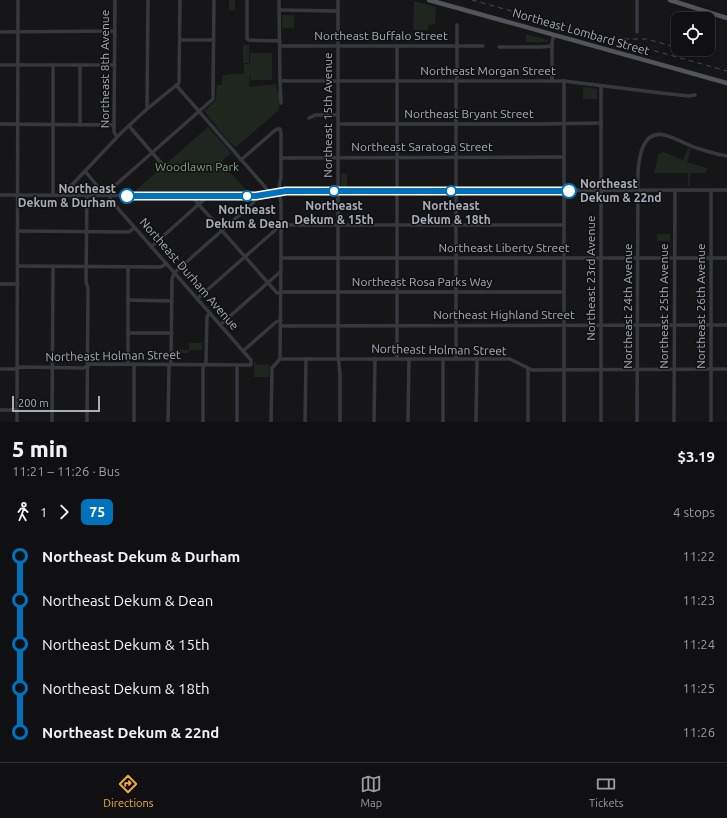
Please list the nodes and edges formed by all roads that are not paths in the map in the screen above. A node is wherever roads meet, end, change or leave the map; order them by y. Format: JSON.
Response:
{"nodes":[{"id":1,"x":18,"y":0,"type":"edge"},
{"id":2,"x":115,"y":0,"type":"edge"},
{"id":3,"x":148,"y":0,"type":"edge"},
{"id":4,"x":180,"y":0,"type":"edge"},
{"id":5,"x":214,"y":0,"type":"edge"},
{"id":6,"x":247,"y":0,"type":"edge"},
{"id":7,"x":280,"y":0,"type":"edge"},
{"id":8,"x":338,"y":0,"type":"edge"},
{"id":9,"x":429,"y":0,"type":"edge"},
{"id":10,"x":638,"y":0,"type":"edge"},
{"id":11,"x":670,"y":0,"type":"edge"},
{"id":12,"x":280,"y":10,"type":"junction"},
{"id":13,"x":338,"y":11,"type":"junction"},
{"id":14,"x":727,"y":18,"type":"edge"},
{"id":15,"x":457,"y":25,"type":"dead end"},
{"id":16,"x":115,"y":31,"type":"junction"},
{"id":17,"x":0,"y":32,"type":"edge"},
{"id":18,"x":18,"y":32,"type":"junction"},
{"id":19,"x":637,"y":32,"type":"dead end"},
{"id":20,"x":554,"y":35,"type":"junction"},
{"id":21,"x":180,"y":40,"type":"junction"},
{"id":22,"x":214,"y":40,"type":"junction"},
{"id":23,"x":280,"y":40,"type":"junction"},
{"id":24,"x":280,"y":46,"type":"junction"},
{"id":25,"x":338,"y":46,"type":"junction"},
{"id":26,"x":397,"y":46,"type":"junction"},
{"id":27,"x":457,"y":46,"type":"junction"},
{"id":28,"x":483,"y":46,"type":"dead end"},
{"id":29,"x":552,"y":46,"type":"junction"},
{"id":30,"x":499,"y":47,"type":"dead end"},
{"id":31,"x":0,"y":65,"type":"edge"},
{"id":32,"x":18,"y":65,"type":"junction"},
{"id":33,"x":53,"y":65,"type":"junction"},
{"id":34,"x":80,"y":65,"type":"junction"},
{"id":35,"x":114,"y":65,"type":"junction"},
{"id":36,"x":280,"y":81,"type":"junction"},
{"id":37,"x":338,"y":81,"type":"junction"},
{"id":38,"x":397,"y":81,"type":"junction"},
{"id":39,"x":456,"y":81,"type":"junction"},
{"id":40,"x":564,"y":81,"type":"junction"},
{"id":41,"x":552,"y":82,"type":"junction"},
{"id":42,"x":727,"y":83,"type":"edge"},
{"id":43,"x":176,"y":85,"type":"junction"},
{"id":44,"x":601,"y":86,"type":"junction"},
{"id":45,"x":695,"y":95,"type":"dead end"},
{"id":46,"x":281,"y":103,"type":"dead end"},
{"id":47,"x":147,"y":109,"type":"junction"},
{"id":48,"x":199,"y":111,"type":"junction"},
{"id":49,"x":338,"y":115,"type":"junction"},
{"id":50,"x":309,"y":118,"type":"dead end"},
{"id":51,"x":564,"y":123,"type":"junction"},
{"id":52,"x":601,"y":123,"type":"junction"},
{"id":53,"x":0,"y":124,"type":"edge"},
{"id":54,"x":18,"y":124,"type":"junction"},
{"id":55,"x":53,"y":124,"type":"junction"},
{"id":56,"x":338,"y":124,"type":"junction"},
{"id":57,"x":397,"y":124,"type":"junction"},
{"id":58,"x":456,"y":124,"type":"junction"},
{"id":59,"x":80,"y":125,"type":"junction"},
{"id":60,"x":114,"y":125,"type":"junction"},
{"id":61,"x":129,"y":126,"type":"junction"},
{"id":62,"x":117,"y":137,"type":"junction"},
{"id":63,"x":152,"y":152,"type":"junction"},
{"id":64,"x":727,"y":156,"type":"edge"},
{"id":65,"x":564,"y":157,"type":"junction"},
{"id":66,"x":281,"y":158,"type":"junction"},
{"id":67,"x":338,"y":158,"type":"junction"},
{"id":68,"x":397,"y":158,"type":"junction"},
{"id":69,"x":456,"y":158,"type":"junction"},
{"id":70,"x":241,"y":160,"type":"junction"},
{"id":71,"x":162,"y":164,"type":"dead end"},
{"id":72,"x":84,"y":172,"type":"junction"},
{"id":73,"x":711,"y":190,"type":"junction"},
{"id":74,"x":727,"y":190,"type":"edge"},
{"id":75,"x":338,"y":191,"type":"junction"},
{"id":76,"x":397,"y":191,"type":"junction"},
{"id":77,"x":456,"y":191,"type":"junction"},
{"id":78,"x":564,"y":191,"type":"junction"},
{"id":79,"x":601,"y":191,"type":"junction"},
{"id":80,"x":638,"y":191,"type":"junction"},
{"id":81,"x":675,"y":191,"type":"junction"},
{"id":82,"x":280,"y":192,"type":"junction"},
{"id":83,"x":269,"y":194,"type":"junction"},
{"id":84,"x":0,"y":195,"type":"edge"},
{"id":85,"x":18,"y":195,"type":"junction"},
{"id":86,"x":53,"y":195,"type":"junction"},
{"id":87,"x":67,"y":195,"type":"junction"},
{"id":88,"x":86,"y":195,"type":"junction"},
{"id":89,"x":100,"y":195,"type":"junction"},
{"id":90,"x":110,"y":195,"type":"junction"},
{"id":91,"x":192,"y":196,"type":"junction"},
{"id":92,"x":208,"y":196,"type":"junction"},
{"id":93,"x":256,"y":196,"type":"junction"},
{"id":94,"x":199,"y":205,"type":"junction"},
{"id":95,"x":281,"y":225,"type":"junction"},
{"id":96,"x":338,"y":225,"type":"junction"},
{"id":97,"x":397,"y":225,"type":"junction"},
{"id":98,"x":456,"y":225,"type":"junction"},
{"id":99,"x":564,"y":225,"type":"junction"},
{"id":100,"x":134,"y":228,"type":"junction"},
{"id":101,"x":18,"y":231,"type":"junction"},
{"id":102,"x":222,"y":231,"type":"junction"},
{"id":103,"x":86,"y":232,"type":"junction"},
{"id":104,"x":151,"y":247,"type":"junction"},
{"id":105,"x":245,"y":257,"type":"junction"},
{"id":106,"x":281,"y":258,"type":"junction"},
{"id":107,"x":338,"y":258,"type":"junction"},
{"id":108,"x":397,"y":258,"type":"junction"},
{"id":109,"x":456,"y":258,"type":"junction"},
{"id":110,"x":564,"y":258,"type":"junction"},
{"id":111,"x":601,"y":258,"type":"junction"},
{"id":112,"x":638,"y":258,"type":"junction"},
{"id":113,"x":674,"y":258,"type":"junction"},
{"id":114,"x":711,"y":258,"type":"junction"},
{"id":115,"x":727,"y":258,"type":"edge"},
{"id":116,"x":166,"y":263,"type":"junction"},
{"id":117,"x":18,"y":266,"type":"junction"},
{"id":118,"x":53,"y":266,"type":"junction"},
{"id":119,"x":86,"y":267,"type":"junction"},
{"id":120,"x":128,"y":267,"type":"junction"},
{"id":121,"x":280,"y":272,"type":"junction"},
{"id":122,"x":174,"y":273,"type":"junction"},
{"id":123,"x":268,"y":283,"type":"junction"},
{"id":124,"x":0,"y":284,"type":"edge"},
{"id":125,"x":18,"y":284,"type":"junction"},
{"id":126,"x":338,"y":292,"type":"junction"},
{"id":127,"x":397,"y":292,"type":"junction"},
{"id":128,"x":456,"y":292,"type":"junction"},
{"id":129,"x":564,"y":292,"type":"junction"},
{"id":130,"x":280,"y":293,"type":"junction"},
{"id":131,"x":197,"y":299,"type":"junction"},
{"id":132,"x":128,"y":300,"type":"junction"},
{"id":133,"x":172,"y":301,"type":"junction"},
{"id":134,"x":210,"y":313,"type":"junction"},
{"id":135,"x":281,"y":320,"type":"junction"},
{"id":136,"x":220,"y":325,"type":"junction"},
{"id":137,"x":456,"y":325,"type":"junction"},
{"id":138,"x":564,"y":325,"type":"junction"},
{"id":139,"x":601,"y":325,"type":"junction"},
{"id":140,"x":638,"y":325,"type":"junction"},
{"id":141,"x":675,"y":325,"type":"junction"},
{"id":142,"x":711,"y":325,"type":"junction"},
{"id":143,"x":727,"y":325,"type":"edge"},
{"id":144,"x":280,"y":326,"type":"junction"},
{"id":145,"x":338,"y":326,"type":"junction"},
{"id":146,"x":397,"y":326,"type":"junction"},
{"id":147,"x":128,"y":333,"type":"junction"},
{"id":148,"x":172,"y":333,"type":"junction"},
{"id":149,"x":243,"y":350,"type":"junction"},
{"id":150,"x":280,"y":359,"type":"junction"},
{"id":151,"x":306,"y":359,"type":"junction"},
{"id":152,"x":338,"y":359,"type":"junction"},
{"id":153,"x":374,"y":359,"type":"junction"},
{"id":154,"x":397,"y":359,"type":"junction"},
{"id":155,"x":409,"y":359,"type":"junction"},
{"id":156,"x":443,"y":359,"type":"junction"},
{"id":157,"x":456,"y":359,"type":"junction"},
{"id":158,"x":477,"y":359,"type":"junction"},
{"id":159,"x":128,"y":364,"type":"junction"},
{"id":160,"x":134,"y":364,"type":"junction"},
{"id":161,"x":170,"y":365,"type":"junction"},
{"id":162,"x":205,"y":365,"type":"junction"},
{"id":163,"x":251,"y":365,"type":"joint"},
{"id":164,"x":87,"y":366,"type":"junction"},
{"id":165,"x":237,"y":366,"type":"junction"},
{"id":166,"x":17,"y":368,"type":"junction"},
{"id":167,"x":52,"y":368,"type":"junction"},
{"id":168,"x":0,"y":369,"type":"edge"},
{"id":169,"x":528,"y":369,"type":"junction"},
{"id":170,"x":727,"y":369,"type":"edge"},
{"id":171,"x":564,"y":370,"type":"junction"},
{"id":172,"x":601,"y":370,"type":"junction"},
{"id":173,"x":638,"y":370,"type":"junction"},
{"id":174,"x":674,"y":370,"type":"junction"},
{"id":175,"x":711,"y":370,"type":"junction"},
{"id":176,"x":0,"y":410,"type":"edge"},
{"id":177,"x":17,"y":410,"type":"junction"},
{"id":178,"x":17,"y":422,"type":"edge"},
{"id":179,"x":52,"y":422,"type":"edge"},
{"id":180,"x":87,"y":422,"type":"edge"},
{"id":181,"x":134,"y":422,"type":"edge"},
{"id":182,"x":168,"y":422,"type":"edge"},
{"id":183,"x":203,"y":422,"type":"edge"},
{"id":184,"x":237,"y":422,"type":"edge"},
{"id":185,"x":271,"y":422,"type":"edge"},
{"id":186,"x":306,"y":422,"type":"edge"},
{"id":187,"x":340,"y":422,"type":"edge"},
{"id":188,"x":374,"y":422,"type":"edge"},
{"id":189,"x":408,"y":422,"type":"edge"},
{"id":190,"x":443,"y":422,"type":"edge"},
{"id":191,"x":476,"y":422,"type":"edge"},
{"id":192,"x":528,"y":422,"type":"edge"},
{"id":193,"x":564,"y":422,"type":"edge"},
{"id":194,"x":601,"y":422,"type":"edge"},
{"id":195,"x":638,"y":422,"type":"edge"},
{"id":196,"x":674,"y":422,"type":"edge"},
{"id":197,"x":711,"y":422,"type":"edge"}],
"edges":[{"from":1,"to":18,"type":"street"},
{"from":2,"to":16,"type":"street","name":"Northeast 8th Avenue"},
{"from":3,"to":47,"type":"street"},
{"from":4,"to":21,"type":"street"},
{"from":5,"to":22,"type":"street"},
{"from":6,"to":23,"type":"street"},
{"from":7,"to":12,"type":"street"},
{"from":8,"to":13,"type":"street","name":"Northeast 15th Avenue"},
{"from":9,"to":20,"type":"main road","name":"Northeast Lombard Street"},
{"from":10,"to":19,"type":"street"},
{"from":11,"to":14,"type":"main road"},
{"from":12,"to":13,"type":"street"},
{"from":12,"to":23,"type":"street"},
{"from":13,"to":25,"type":"street","name":"Northeast 15th Avenue"},
{"from":15,"to":27,"type":"street"},
{"from":16,"to":18,"type":"street"},
{"from":16,"to":35,"type":"street","name":"Northeast 8th Avenue"},
{"from":17,"to":18,"type":"street"},
{"from":18,"to":32,"type":"street"},
{"from":20,"to":29,"type":"street"},
{"from":20,"to":42,"type":"main road","name":"Northeast Lombard Street"},
{"from":21,"to":22,"type":"street"},
{"from":21,"to":43,"type":"street"},
{"from":22,"to":48,"type":"street"},
{"from":23,"to":24,"type":"street"},
{"from":24,"to":25,"type":"street","name":"Northeast Buffalo Street"},
{"from":24,"to":36,"type":"street"},
{"from":25,"to":26,"type":"street","name":"Northeast Buffalo Street"},
{"from":25,"to":37,"type":"street","name":"Northeast 15th Avenue"},
{"from":26,"to":27,"type":"street","name":"Northeast Buffalo Street"},
{"from":26,"to":38,"type":"street"},
{"from":27,"to":28,"type":"street","name":"Northeast Buffalo Street"},
{"from":27,"to":39,"type":"street"},
{"from":29,"to":30,"type":"street"},
{"from":29,"to":41,"type":"street"},
{"from":31,"to":32,"type":"street"},
{"from":32,"to":33,"type":"street"},
{"from":32,"to":54,"type":"street"},
{"from":33,"to":34,"type":"street"},
{"from":33,"to":55,"type":"street"},
{"from":34,"to":35,"type":"street"},
{"from":34,"to":59,"type":"street"},
{"from":35,"to":60,"type":"street","name":"Northeast 8th Avenue"},
{"from":36,"to":37,"type":"street","name":"Northeast Morgan Street"},
{"from":36,"to":46,"type":"street"},
{"from":37,"to":38,"type":"street","name":"Northeast Morgan Street"},
{"from":37,"to":49,"type":"street","name":"Northeast 15th Avenue"},
{"from":38,"to":39,"type":"street","name":"Northeast Morgan Street"},
{"from":38,"to":57,"type":"street"},
{"from":39,"to":41,"type":"street","name":"Northeast Morgan Street"},
{"from":39,"to":58,"type":"street"},
{"from":40,"to":41,"type":"street","name":"Northeast Morgan Street"},
{"from":40,"to":44,"type":"street","name":"Northeast Morgan Street"},
{"from":40,"to":51,"type":"street"},
{"from":43,"to":47,"type":"street"},
{"from":43,"to":48,"type":"street"},
{"from":44,"to":45,"type":"street","name":"Northeast Morgan Street"},
{"from":44,"to":52,"type":"street","name":"Northeast 23rd Avenue"},
{"from":47,"to":61,"type":"street"},
{"from":48,"to":63,"type":"street"},
{"from":48,"to":70,"type":"street"},
{"from":49,"to":50,"type":"street"},
{"from":49,"to":56,"type":"street","name":"Northeast 15th Avenue"},
{"from":51,"to":52,"type":"street","name":"Northeast Bryant Street"},
{"from":51,"to":58,"type":"street","name":"Northeast Bryant Street"},
{"from":51,"to":65,"type":"street"},
{"from":52,"to":79,"type":"street","name":"Northeast 23rd Avenue"},
{"from":53,"to":54,"type":"street"},
{"from":54,"to":55,"type":"street"},
{"from":54,"to":85,"type":"street"},
{"from":55,"to":59,"type":"street"},
{"from":55,"to":86,"type":"street"},
{"from":56,"to":57,"type":"street","name":"Northeast Bryant Street"},
{"from":56,"to":67,"type":"street","name":"Northeast 15th Avenue"},
{"from":57,"to":58,"type":"street","name":"Northeast Bryant Street"},
{"from":57,"to":68,"type":"street"},
{"from":58,"to":69,"type":"street"},
{"from":59,"to":60,"type":"street"},
{"from":60,"to":62,"type":"street","name":"Northeast 8th Avenue"},
{"from":61,"to":62,"type":"street"},
{"from":61,"to":63,"type":"street"},
{"from":62,"to":72,"type":"street"},
{"from":63,"to":71,"type":"street"},
{"from":63,"to":90,"type":"street"},
{"from":64,"to":80,"type":"street"},
{"from":65,"to":69,"type":"street","name":"Northeast Saratoga Street"},
{"from":65,"to":78,"type":"street"},
{"from":66,"to":67,"type":"street","name":"Northeast Saratoga Street"},
{"from":66,"to":70,"type":"street"},
{"from":66,"to":82,"type":"street"},
{"from":67,"to":68,"type":"street","name":"Northeast Saratoga Street"},
{"from":67,"to":75,"type":"street","name":"Northeast 15th Avenue"},
{"from":68,"to":69,"type":"street","name":"Northeast Saratoga Street"},
{"from":68,"to":76,"type":"street"},
{"from":69,"to":77,"type":"street"},
{"from":70,"to":83,"type":"street"},
{"from":72,"to":87,"type":"street"},
{"from":72,"to":89,"type":"street"},
{"from":73,"to":74,"type":"street"},
{"from":73,"to":81,"type":"street"},
{"from":73,"to":114,"type":"street","name":"Northeast 26th Avenue"},
{"from":75,"to":76,"type":"street"},
{"from":75,"to":82,"type":"street"},
{"from":75,"to":96,"type":"street","name":"Northeast 15th Avenue"},
{"from":76,"to":77,"type":"street"},
{"from":76,"to":97,"type":"street"},
{"from":77,"to":78,"type":"street"},
{"from":77,"to":98,"type":"street"},
{"from":78,"to":79,"type":"street"},
{"from":78,"to":99,"type":"street"},
{"from":79,"to":80,"type":"street"},
{"from":79,"to":111,"type":"street","name":"Northeast 23rd Avenue"},
{"from":80,"to":81,"type":"street"},
{"from":80,"to":112,"type":"street","name":"Northeast 24th Avenue"},
{"from":81,"to":113,"type":"street","name":"Northeast 25th Avenue"},
{"from":82,"to":83,"type":"street"},
{"from":82,"to":95,"type":"street"},
{"from":83,"to":93,"type":"street"},
{"from":84,"to":85,"type":"street"},
{"from":85,"to":86,"type":"street"},
{"from":85,"to":101,"type":"street"},
{"from":86,"to":87,"type":"street"},
{"from":87,"to":88,"type":"street"},
{"from":88,"to":89,"type":"street"},
{"from":88,"to":103,"type":"street"},
{"from":89,"to":90,"type":"street"},
{"from":90,"to":91,"type":"street"},
{"from":90,"to":100,"type":"street","name":"Northeast Durham Avenue"},
{"from":91,"to":92,"type":"street"},
{"from":91,"to":94,"type":"street"},
{"from":92,"to":93,"type":"street"},
{"from":92,"to":94,"type":"street"},
{"from":93,"to":102,"type":"street"},
{"from":94,"to":102,"type":"street"},
{"from":94,"to":104,"type":"street"},
{"from":95,"to":96,"type":"street"},
{"from":95,"to":105,"type":"street"},
{"from":95,"to":106,"type":"street"},
{"from":96,"to":97,"type":"street"},
{"from":96,"to":107,"type":"street","name":"Northeast 15th Avenue"},
{"from":97,"to":98,"type":"street"},
{"from":97,"to":108,"type":"street"},
{"from":98,"to":99,"type":"street"},
{"from":98,"to":109,"type":"street"},
{"from":99,"to":110,"type":"street"},
{"from":100,"to":103,"type":"street"},
{"from":100,"to":104,"type":"street","name":"Northeast Durham Avenue"},
{"from":101,"to":103,"type":"street"},
{"from":101,"to":117,"type":"street"},
{"from":102,"to":105,"type":"street"},
{"from":102,"to":122,"type":"street"},
{"from":103,"to":119,"type":"street"},
{"from":104,"to":116,"type":"street","name":"Northeast Durham Avenue"},
{"from":105,"to":123,"type":"street"},
{"from":105,"to":131,"type":"street"},
{"from":106,"to":107,"type":"street","name":"Northeast Liberty Street"},
{"from":106,"to":121,"type":"street"},
{"from":107,"to":108,"type":"street","name":"Northeast Liberty Street"},
{"from":107,"to":126,"type":"street","name":"Northeast 15th Avenue"},
{"from":108,"to":109,"type":"street","name":"Northeast Liberty Street"},
{"from":108,"to":127,"type":"street"},
{"from":109,"to":110,"type":"street","name":"Northeast Liberty Street"},
{"from":109,"to":128,"type":"street"},
{"from":110,"to":111,"type":"street","name":"Northeast Liberty Street"},
{"from":110,"to":129,"type":"street"},
{"from":111,"to":112,"type":"street","name":"Northeast Liberty Street"},
{"from":111,"to":139,"type":"street","name":"Northeast 23rd Avenue"},
{"from":112,"to":113,"type":"street","name":"Northeast Liberty Street"},
{"from":112,"to":140,"type":"street","name":"Northeast 24th Avenue"},
{"from":113,"to":114,"type":"street","name":"Northeast Liberty Street"},
{"from":113,"to":141,"type":"street","name":"Northeast 25th Avenue"},
{"from":114,"to":115,"type":"street","name":"Northeast Liberty Street"},
{"from":114,"to":142,"type":"street","name":"Northeast 26th Avenue"},
{"from":116,"to":120,"type":"street"},
{"from":116,"to":122,"type":"street","name":"Northeast Durham Avenue"},
{"from":117,"to":118,"type":"street"},
{"from":117,"to":125,"type":"street"},
{"from":118,"to":119,"type":"street"},
{"from":118,"to":167,"type":"street"},
{"from":119,"to":120,"type":"street"},
{"from":119,"to":164,"type":"street"},
{"from":120,"to":132,"type":"street"},
{"from":121,"to":123,"type":"street"},
{"from":121,"to":130,"type":"street"},
{"from":122,"to":131,"type":"street","name":"Northeast Durham Avenue"},
{"from":122,"to":133,"type":"street"},
{"from":123,"to":130,"type":"street"},
{"from":123,"to":136,"type":"street"},
{"from":124,"to":125,"type":"street"},
{"from":125,"to":166,"type":"street"},
{"from":126,"to":127,"type":"street","name":"Northeast Rosa Parks Way"},
{"from":126,"to":130,"type":"street","name":"Northeast Rosa Parks Way"},
{"from":126,"to":145,"type":"street","name":"Northeast 15th Avenue"},
{"from":127,"to":128,"type":"street","name":"Northeast Rosa Parks Way"},
{"from":127,"to":146,"type":"street"},
{"from":128,"to":129,"type":"street","name":"Northeast Rosa Parks Way"},
{"from":128,"to":137,"type":"street"},
{"from":129,"to":138,"type":"street"},
{"from":130,"to":135,"type":"street"},
{"from":131,"to":134,"type":"street","name":"Northeast Durham Avenue"},
{"from":132,"to":133,"type":"street"},
{"from":132,"to":147,"type":"street"},
{"from":133,"to":148,"type":"street"},
{"from":134,"to":136,"type":"street","name":"Northeast Durham Avenue"},
{"from":134,"to":162,"type":"street"},
{"from":135,"to":144,"type":"street"},
{"from":135,"to":149,"type":"street"},
{"from":136,"to":149,"type":"street","name":"Northeast Durham Avenue"},
{"from":137,"to":138,"type":"street","name":"Northeast Highland Street"},
{"from":137,"to":146,"type":"street","name":"Northeast Highland Street"},
{"from":137,"to":157,"type":"street"},
{"from":138,"to":139,"type":"street","name":"Northeast Highland Street"},
{"from":138,"to":171,"type":"street"},
{"from":139,"to":140,"type":"street","name":"Northeast Highland Street"},
{"from":139,"to":172,"type":"street","name":"Northeast 23rd Avenue"},
{"from":140,"to":141,"type":"street","name":"Northeast Highland Street"},
{"from":140,"to":173,"type":"street","name":"Northeast 24th Avenue"},
{"from":141,"to":142,"type":"street","name":"Northeast Highland Street"},
{"from":141,"to":174,"type":"street","name":"Northeast 25th Avenue"},
{"from":142,"to":143,"type":"street","name":"Northeast Highland Street"},
{"from":142,"to":175,"type":"street","name":"Northeast 26th Avenue"},
{"from":144,"to":145,"type":"street","name":"Northeast Highland Street"},
{"from":144,"to":150,"type":"street"},
{"from":145,"to":146,"type":"street","name":"Northeast Highland Street"},
{"from":145,"to":152,"type":"street","name":"Northeast 15th Avenue"},
{"from":146,"to":154,"type":"street"},
{"from":147,"to":148,"type":"street"},
{"from":147,"to":159,"type":"street"},
{"from":148,"to":161,"type":"street"},
{"from":149,"to":163,"type":"street","name":"Northeast Durham Avenue"},
{"from":150,"to":151,"type":"street","name":"Northeast Holman Street"},
{"from":150,"to":185,"type":"street"},
{"from":151,"to":152,"type":"street","name":"Northeast Holman Street"},
{"from":151,"to":186,"type":"street"},
{"from":152,"to":153,"type":"street","name":"Northeast Holman Street"},
{"from":152,"to":187,"type":"street","name":"Northeast 15th Avenue"},
{"from":153,"to":154,"type":"street","name":"Northeast Holman Street"},
{"from":153,"to":188,"type":"street"},
{"from":154,"to":155,"type":"street","name":"Northeast Holman Street"},
{"from":155,"to":156,"type":"street","name":"Northeast Holman Street"},
{"from":155,"to":189,"type":"street"},
{"from":156,"to":157,"type":"street","name":"Northeast Holman Street"},
{"from":156,"to":190,"type":"street"},
{"from":157,"to":158,"type":"street","name":"Northeast Holman Street"},
{"from":158,"to":169,"type":"street","name":"Northeast Holman Street"},
{"from":158,"to":191,"type":"street"},
{"from":159,"to":160,"type":"street","name":"Northeast Holman Street"},
{"from":159,"to":164,"type":"street","name":"Northeast Holman Street"},
{"from":160,"to":161,"type":"street","name":"Northeast Holman Street"},
{"from":160,"to":181,"type":"street"},
{"from":161,"to":162,"type":"street","name":"Northeast Holman Street"},
{"from":161,"to":182,"type":"street"},
{"from":162,"to":165,"type":"street","name":"Northeast Holman Street"},
{"from":162,"to":183,"type":"street"},
{"from":163,"to":165,"type":"street","name":"Northeast Holman Street"},
{"from":164,"to":167,"type":"street","name":"Northeast Holman Street"},
{"from":164,"to":180,"type":"street"},
{"from":165,"to":184,"type":"street"},
{"from":166,"to":167,"type":"street","name":"Northeast Holman Street"},
{"from":166,"to":168,"type":"street","name":"Northeast Holman Street"},
{"from":166,"to":177,"type":"street"},
{"from":167,"to":179,"type":"street"},
{"from":169,"to":171,"type":"street","name":"Northeast Holman Street"},
{"from":169,"to":192,"type":"street"},
{"from":170,"to":175,"type":"street","name":"Northeast Holman Street"},
{"from":171,"to":172,"type":"street","name":"Northeast Holman Street"},
{"from":171,"to":193,"type":"street"},
{"from":172,"to":173,"type":"street","name":"Northeast Holman Street"},
{"from":172,"to":194,"type":"street","name":"Northeast 23rd Avenue"},
{"from":173,"to":174,"type":"street","name":"Northeast Holman Street"},
{"from":173,"to":195,"type":"street","name":"Northeast 24th Avenue"},
{"from":174,"to":175,"type":"street","name":"Northeast Holman Street"},
{"from":174,"to":196,"type":"street","name":"Northeast 25th Avenue"},
{"from":175,"to":197,"type":"street","name":"Northeast 26th Avenue"},
{"from":176,"to":177,"type":"street"},
{"from":177,"to":178,"type":"street"}]}
